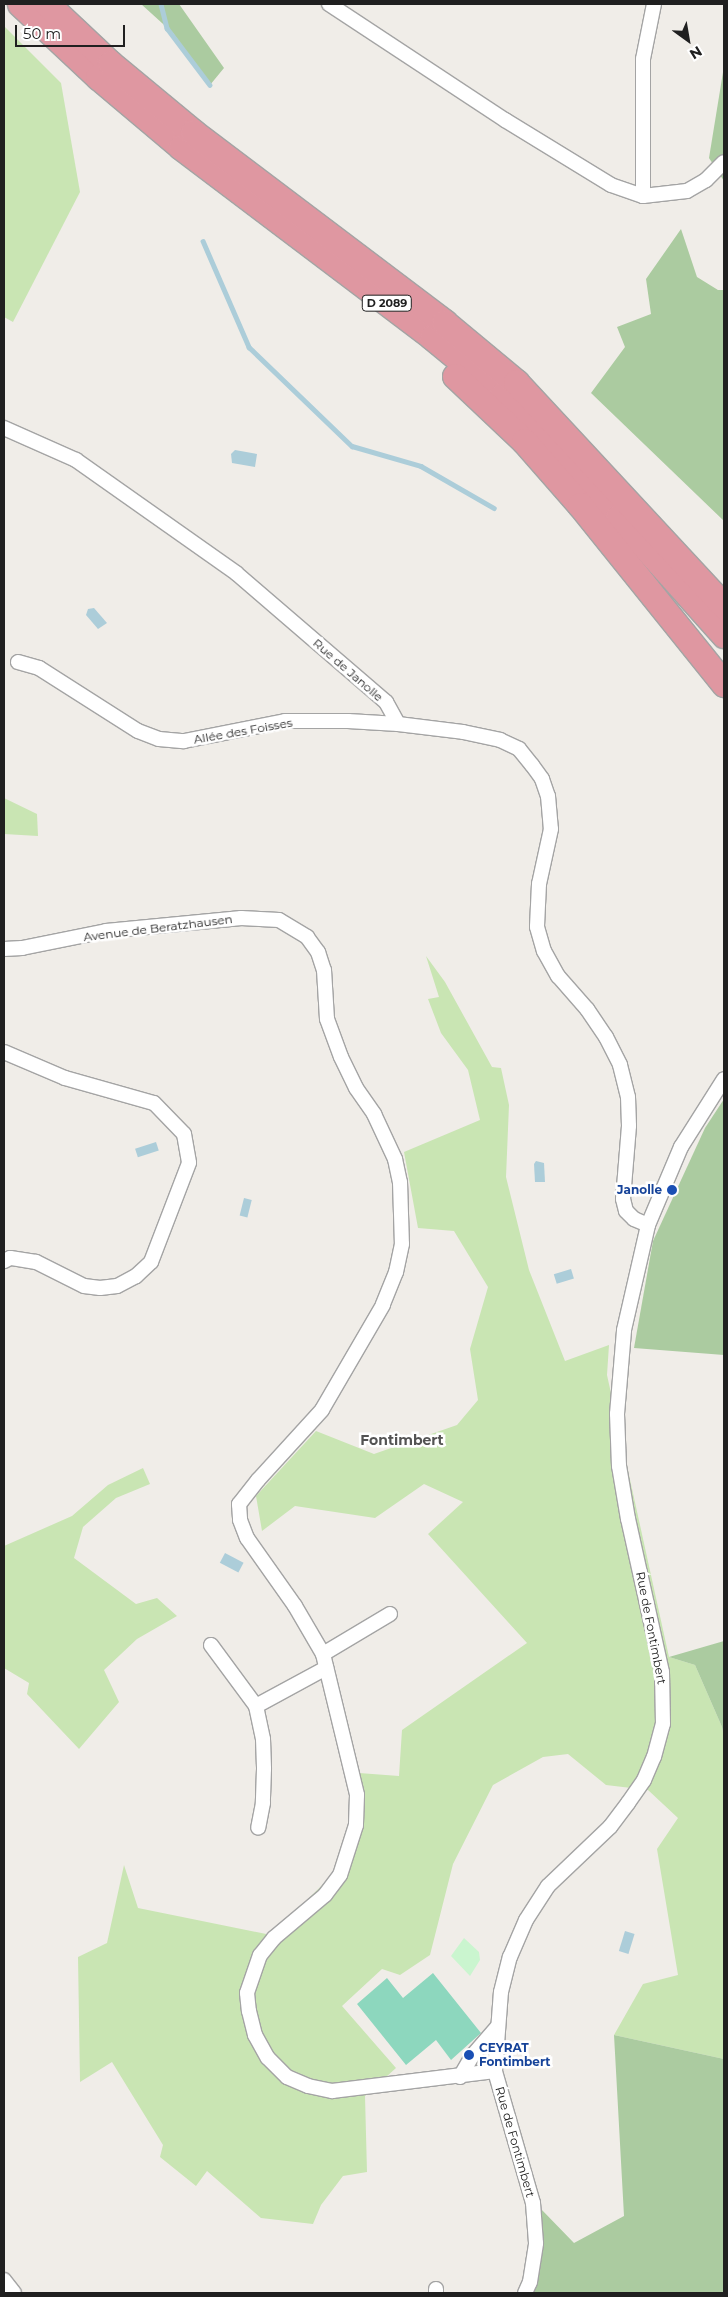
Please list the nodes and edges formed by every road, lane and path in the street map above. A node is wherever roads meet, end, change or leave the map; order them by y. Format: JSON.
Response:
{"nodes":[{"id":1,"x":20,"y":4,"type":"edge"},
{"id":2,"x":47,"y":4,"type":"edge"},
{"id":3,"x":329,"y":4,"type":"edge"},
{"id":4,"x":654,"y":4,"type":"edge"},
{"id":5,"x":724,"y":162,"type":"edge"},
{"id":6,"x":642,"y":196,"type":"junction"},
{"id":7,"x":262,"y":210,"type":"junction"},
{"id":8,"x":4,"y":428,"type":"edge"},
{"id":9,"x":724,"y":606,"type":"edge"},
{"id":10,"x":724,"y":635,"type":"edge"},
{"id":11,"x":18,"y":662,"type":"dead end"},
{"id":12,"x":724,"y":684,"type":"edge"},
{"id":13,"x":398,"y":724,"type":"junction"},
{"id":14,"x":4,"y":949,"type":"edge"},
{"id":15,"x":4,"y":1052,"type":"edge"},
{"id":16,"x":724,"y":1079,"type":"edge"},
{"id":17,"x":648,"y":1225,"type":"junction"},
{"id":18,"x":4,"y":1261,"type":"edge"},
{"id":19,"x":390,"y":1614,"type":"dead end"},
{"id":20,"x":211,"y":1645,"type":"dead end"},
{"id":21,"x":324,"y":1661,"type":"junction"},
{"id":22,"x":256,"y":1706,"type":"junction"},
{"id":23,"x":258,"y":1828,"type":"dead end"},
{"id":24,"x":497,"y":2027,"type":"junction"},
{"id":25,"x":495,"y":2071,"type":"junction"},
{"id":26,"x":460,"y":2076,"type":"junction"},
{"id":27,"x":4,"y":2280,"type":"edge"},
{"id":28,"x":14,"y":2293,"type":"edge"},
{"id":29,"x":525,"y":2293,"type":"edge"}],
"edges":[{"from":1,"to":7,"type":"highway","number":"D 2089"},
{"from":2,"to":9,"type":"highway","number":"D 2089"},
{"from":3,"to":6,"type":"street"},
{"from":4,"to":6,"type":"street"},
{"from":5,"to":6,"type":"street"},
{"from":7,"to":10,"type":"highway","number":"D 2089"},
{"from":7,"to":12,"type":"highway"},
{"from":8,"to":13,"type":"street","name":"Rue de Janolle"},
{"from":11,"to":13,"type":"street","name":"Allée des Foisses"},
{"from":13,"to":17,"type":"street"},
{"from":14,"to":21,"type":"street","name":"Avenue de Beratzhausen"},
{"from":15,"to":18,"type":"street"},
{"from":16,"to":17,"type":"street","name":"Rue de Fontimbert"},
{"from":17,"to":24,"type":"street","name":"Rue de Fontimbert"},
{"from":19,"to":21,"type":"street"},
{"from":20,"to":22,"type":"street"},
{"from":21,"to":22,"type":"street"},
{"from":21,"to":26,"type":"street","name":"Avenue de Beratzhausen"},
{"from":22,"to":23,"type":"street"},
{"from":24,"to":25,"type":"street","name":"Rue de Fontimbert"},
{"from":24,"to":26,"type":"street"},
{"from":25,"to":26,"type":"street","name":"Avenue de Beratzhausen"},
{"from":25,"to":29,"type":"street","name":"Rue de Fontimbert"},
{"from":27,"to":28,"type":"street"}]}
